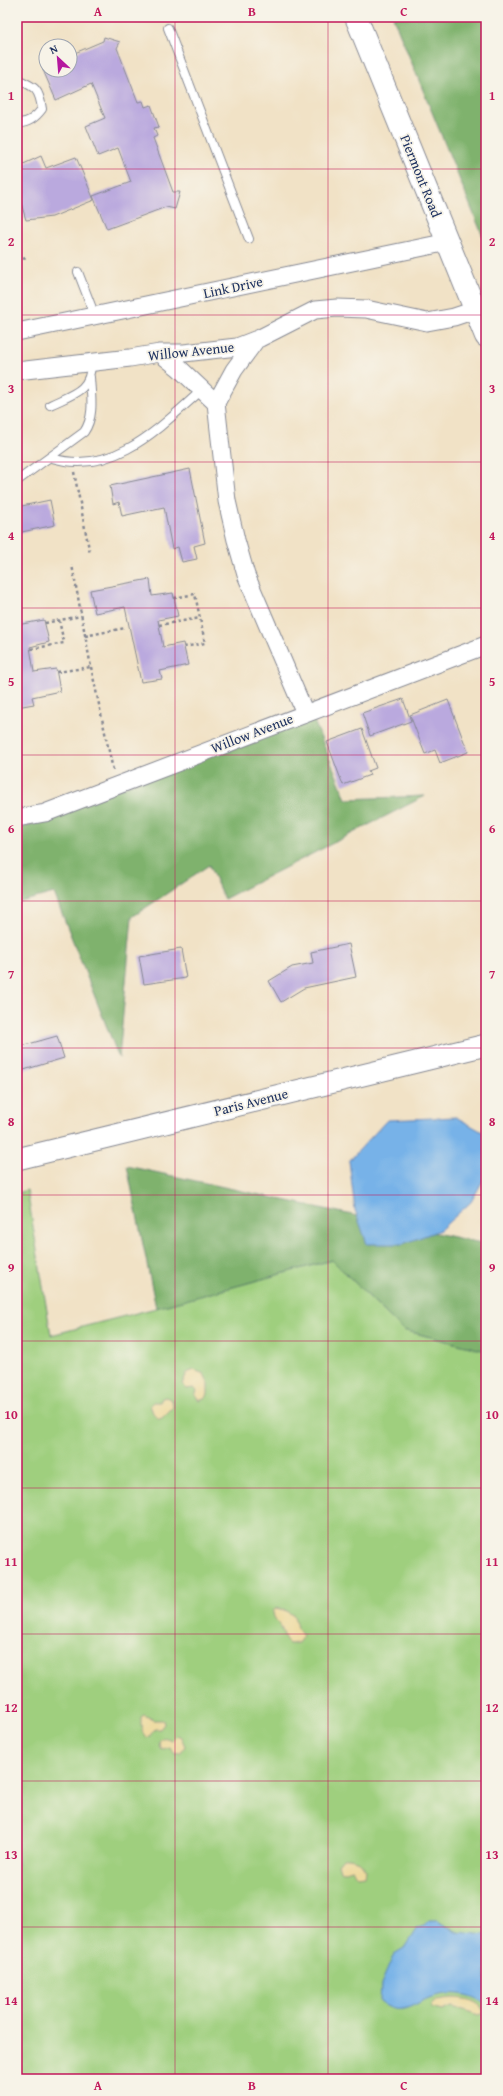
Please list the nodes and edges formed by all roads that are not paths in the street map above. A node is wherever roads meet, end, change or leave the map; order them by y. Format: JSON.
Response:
{"nodes":[{"id":1,"x":356,"y":17,"type":"edge"},
{"id":2,"x":168,"y":28,"type":"dead end"},
{"id":3,"x":17,"y":79,"type":"edge"},
{"id":4,"x":17,"y":123,"type":"edge"},
{"id":5,"x":249,"y":239,"type":"dead end"},
{"id":6,"x":448,"y":242,"type":"junction"},
{"id":7,"x":78,"y":272,"type":"dead end"},
{"id":8,"x":475,"y":310,"type":"junction"},
{"id":9,"x":95,"y":316,"type":"junction"},
{"id":10,"x":17,"y":332,"type":"edge"},
{"id":11,"x":486,"y":336,"type":"edge"},
{"id":12,"x":256,"y":340,"type":"junction"},
{"id":13,"x":160,"y":353,"type":"junction"},
{"id":14,"x":91,"y":370,"type":"junction"},
{"id":15,"x":17,"y":371,"type":"edge"},
{"id":16,"x":203,"y":389,"type":"junction"},
{"id":17,"x":216,"y":403,"type":"junction"},
{"id":18,"x":50,"y":405,"type":"dead end"},
{"id":19,"x":52,"y":458,"type":"junction"},
{"id":20,"x":17,"y":482,"type":"edge"},
{"id":21,"x":486,"y":646,"type":"edge"},
{"id":22,"x":305,"y":713,"type":"junction"},
{"id":23,"x":17,"y":818,"type":"edge"},
{"id":24,"x":486,"y":1045,"type":"edge"},
{"id":25,"x":17,"y":1159,"type":"edge"}],
"edges":[{"from":1,"to":6,"type":"main road","name":"Piermont Road"},
{"from":2,"to":5,"type":"lane"},
{"from":3,"to":4,"type":"lane"},
{"from":6,"to":8,"type":"main road","name":"Piermont Road"},
{"from":6,"to":9,"type":"street","name":"Link Drive"},
{"from":7,"to":9,"type":"lane"},
{"from":8,"to":11,"type":"main road","name":"Piermont Road"},
{"from":8,"to":12,"type":"street","name":"Willow Avenue"},
{"from":9,"to":10,"type":"street","name":"Link Drive"},
{"from":12,"to":13,"type":"street","name":"Willow Avenue"},
{"from":12,"to":17,"type":"street"},
{"from":13,"to":14,"type":"street","name":"Willow Avenue"},
{"from":13,"to":16,"type":"street"},
{"from":14,"to":15,"type":"street","name":"Willow Avenue"},
{"from":14,"to":18,"type":"lane"},
{"from":14,"to":19,"type":"lane"},
{"from":16,"to":17,"type":"street"},
{"from":16,"to":19,"type":"lane"},
{"from":17,"to":22,"type":"street"},
{"from":19,"to":20,"type":"lane"},
{"from":21,"to":22,"type":"street","name":"Willow Avenue"},
{"from":22,"to":23,"type":"street","name":"Willow Avenue"},
{"from":24,"to":25,"type":"street","name":"Paris Avenue"}]}
